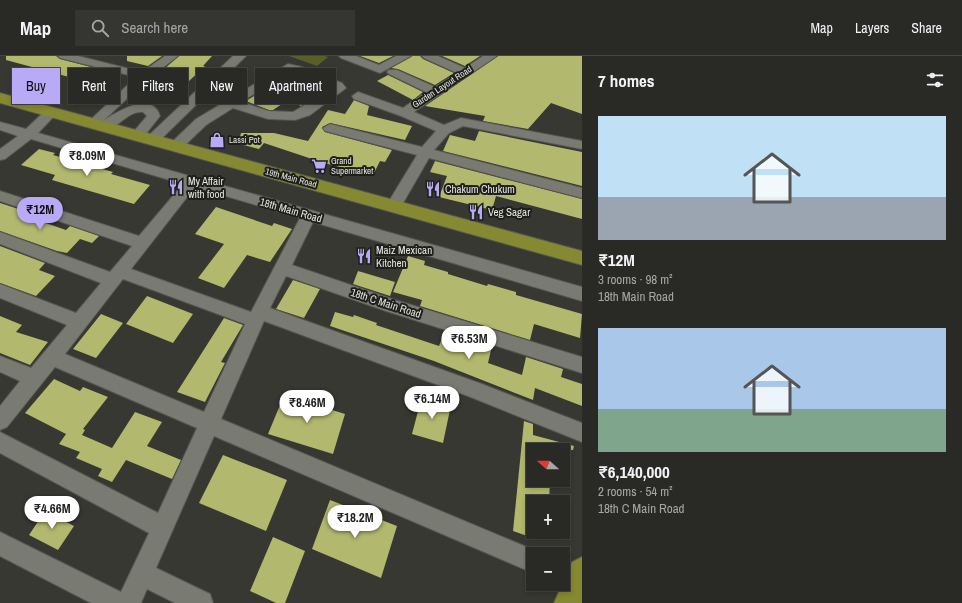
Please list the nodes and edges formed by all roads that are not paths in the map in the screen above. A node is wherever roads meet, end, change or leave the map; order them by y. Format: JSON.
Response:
{"nodes":[{"id":1,"x":64,"y":56,"type":"edge"},
{"id":2,"x":172,"y":56,"type":"edge"},
{"id":3,"x":240,"y":56,"type":"edge"},
{"id":4,"x":345,"y":56,"type":"edge"},
{"id":5,"x":405,"y":56,"type":"edge"},
{"id":6,"x":428,"y":56,"type":"edge"},
{"id":7,"x":491,"y":56,"type":"edge"},
{"id":8,"x":155,"y":68,"type":"edge"},
{"id":9,"x":128,"y":72,"type":"edge"},
{"id":10,"x":393,"y":72,"type":"dead end"},
{"id":11,"x":465,"y":72,"type":"junction"},
{"id":12,"x":435,"y":92,"type":"junction"},
{"id":13,"x":128,"y":93,"type":"edge"},
{"id":14,"x":358,"y":96,"type":"dead end"},
{"id":15,"x":0,"y":98,"type":"edge"},
{"id":16,"x":231,"y":103,"type":"joint"},
{"id":17,"x":229,"y":104,"type":"edge"},
{"id":18,"x":182,"y":111,"type":"junction"},
{"id":19,"x":52,"y":112,"type":"junction"},
{"id":20,"x":406,"y":113,"type":"junction"},
{"id":21,"x":201,"y":122,"type":"junction"},
{"id":22,"x":99,"y":125,"type":"junction"},
{"id":23,"x":0,"y":126,"type":"edge"},
{"id":24,"x":330,"y":128,"type":"dead end"},
{"id":25,"x":444,"y":130,"type":"junction"},
{"id":26,"x":29,"y":134,"type":"junction"},
{"id":27,"x":144,"y":138,"type":"junction"},
{"id":28,"x":176,"y":146,"type":"junction"},
{"id":29,"x":582,"y":146,"type":"edge"},
{"id":30,"x":426,"y":152,"type":"junction"},
{"id":31,"x":0,"y":156,"type":"edge"},
{"id":32,"x":192,"y":182,"type":"junction"},
{"id":33,"x":582,"y":193,"type":"edge"},
{"id":34,"x":0,"y":196,"type":"edge"},
{"id":35,"x":394,"y":206,"type":"junction"},
{"id":36,"x":309,"y":216,"type":"junction"},
{"id":37,"x":0,"y":238,"type":"edge"},
{"id":38,"x":142,"y":243,"type":"junction"},
{"id":39,"x":582,"y":258,"type":"edge"},
{"id":40,"x":282,"y":268,"type":"junction"},
{"id":41,"x":116,"y":276,"type":"junction"},
{"id":42,"x":0,"y":291,"type":"edge"},
{"id":43,"x":582,"y":294,"type":"edge"},
{"id":44,"x":257,"y":316,"type":"junction"},
{"id":45,"x":79,"y":322,"type":"junction"},
{"id":46,"x":51,"y":357,"type":"junction"},
{"id":47,"x":0,"y":364,"type":"edge"},
{"id":48,"x":582,"y":365,"type":"edge"},
{"id":49,"x":34,"y":378,"type":"junction"},
{"id":50,"x":0,"y":421,"type":"edge"},
{"id":51,"x":209,"y":424,"type":"junction"},
{"id":52,"x":582,"y":433,"type":"edge"},
{"id":53,"x":0,"y":442,"type":"edge"},
{"id":54,"x":163,"y":528,"type":"junction"},
{"id":55,"x":0,"y":544,"type":"edge"},
{"id":56,"x":526,"y":558,"type":"edge"},
{"id":57,"x":142,"y":574,"type":"junction"},
{"id":58,"x":118,"y":603,"type":"edge"},
{"id":59,"x":129,"y":603,"type":"edge"},
{"id":60,"x":201,"y":603,"type":"edge"}],
"edges":[{"from":1,"to":9,"type":"street"},
{"from":2,"to":8,"type":"street"},
{"from":3,"to":18,"type":"street"},
{"from":4,"to":5,"type":"street"},
{"from":6,"to":11,"type":"street"},
{"from":7,"to":11,"type":"street","name":"Garden Layout Road"},
{"from":10,"to":12,"type":"street"},
{"from":11,"to":12,"type":"street","name":"Garden Layout Road"},
{"from":12,"to":20,"type":"street","name":"Garden Layout Road"},
{"from":13,"to":22,"type":"street"},
{"from":14,"to":20,"type":"street"},
{"from":15,"to":19,"type":"main road","name":"19th Main Road"},
{"from":16,"to":16,"type":"street"},
{"from":17,"to":21,"type":"street"},
{"from":18,"to":21,"type":"street"},
{"from":18,"to":27,"type":"street"},
{"from":19,"to":22,"type":"main road","name":"19th Main Road"},
{"from":19,"to":26,"type":"street"},
{"from":20,"to":25,"type":"street","name":"Garden Layout Road"},
{"from":21,"to":28,"type":"street"},
{"from":22,"to":27,"type":"main road","name":"19th Main Road"},
{"from":22,"to":27,"type":"street"},
{"from":23,"to":26,"type":"street","name":"18th Main Road"},
{"from":24,"to":30,"type":"street"},
{"from":25,"to":29,"type":"street"},
{"from":25,"to":30,"type":"street"},
{"from":26,"to":31,"type":"street"},
{"from":26,"to":32,"type":"street","name":"18th Main Road"},
{"from":27,"to":28,"type":"main road","name":"19th Main Road"},
{"from":28,"to":35,"type":"main road","name":"19th Main Road"},
{"from":30,"to":33,"type":"street"},
{"from":30,"to":35,"type":"street"},
{"from":32,"to":36,"type":"street","name":"18th Main Road"},
{"from":32,"to":38,"type":"street"},
{"from":34,"to":38,"type":"street"},
{"from":35,"to":39,"type":"main road","name":"19th Main Road"},
{"from":36,"to":40,"type":"street"},
{"from":36,"to":43,"type":"street","name":"18th Main Road"},
{"from":37,"to":41,"type":"street"},
{"from":38,"to":41,"type":"street"},
{"from":40,"to":44,"type":"street"},
{"from":40,"to":48,"type":"street","name":"18th C Main Road"},
{"from":41,"to":44,"type":"street"},
{"from":41,"to":45,"type":"street"},
{"from":42,"to":45,"type":"street"},
{"from":44,"to":51,"type":"street"},
{"from":44,"to":52,"type":"street"},
{"from":45,"to":46,"type":"street"},
{"from":46,"to":49,"type":"street"},
{"from":46,"to":51,"type":"street"},
{"from":47,"to":49,"type":"street"},
{"from":49,"to":50,"type":"street"},
{"from":51,"to":54,"type":"street"},
{"from":51,"to":56,"type":"street"},
{"from":53,"to":54,"type":"street"},
{"from":54,"to":57,"type":"street"},
{"from":55,"to":58,"type":"street"},
{"from":57,"to":59,"type":"street"},
{"from":57,"to":60,"type":"street"}]}
